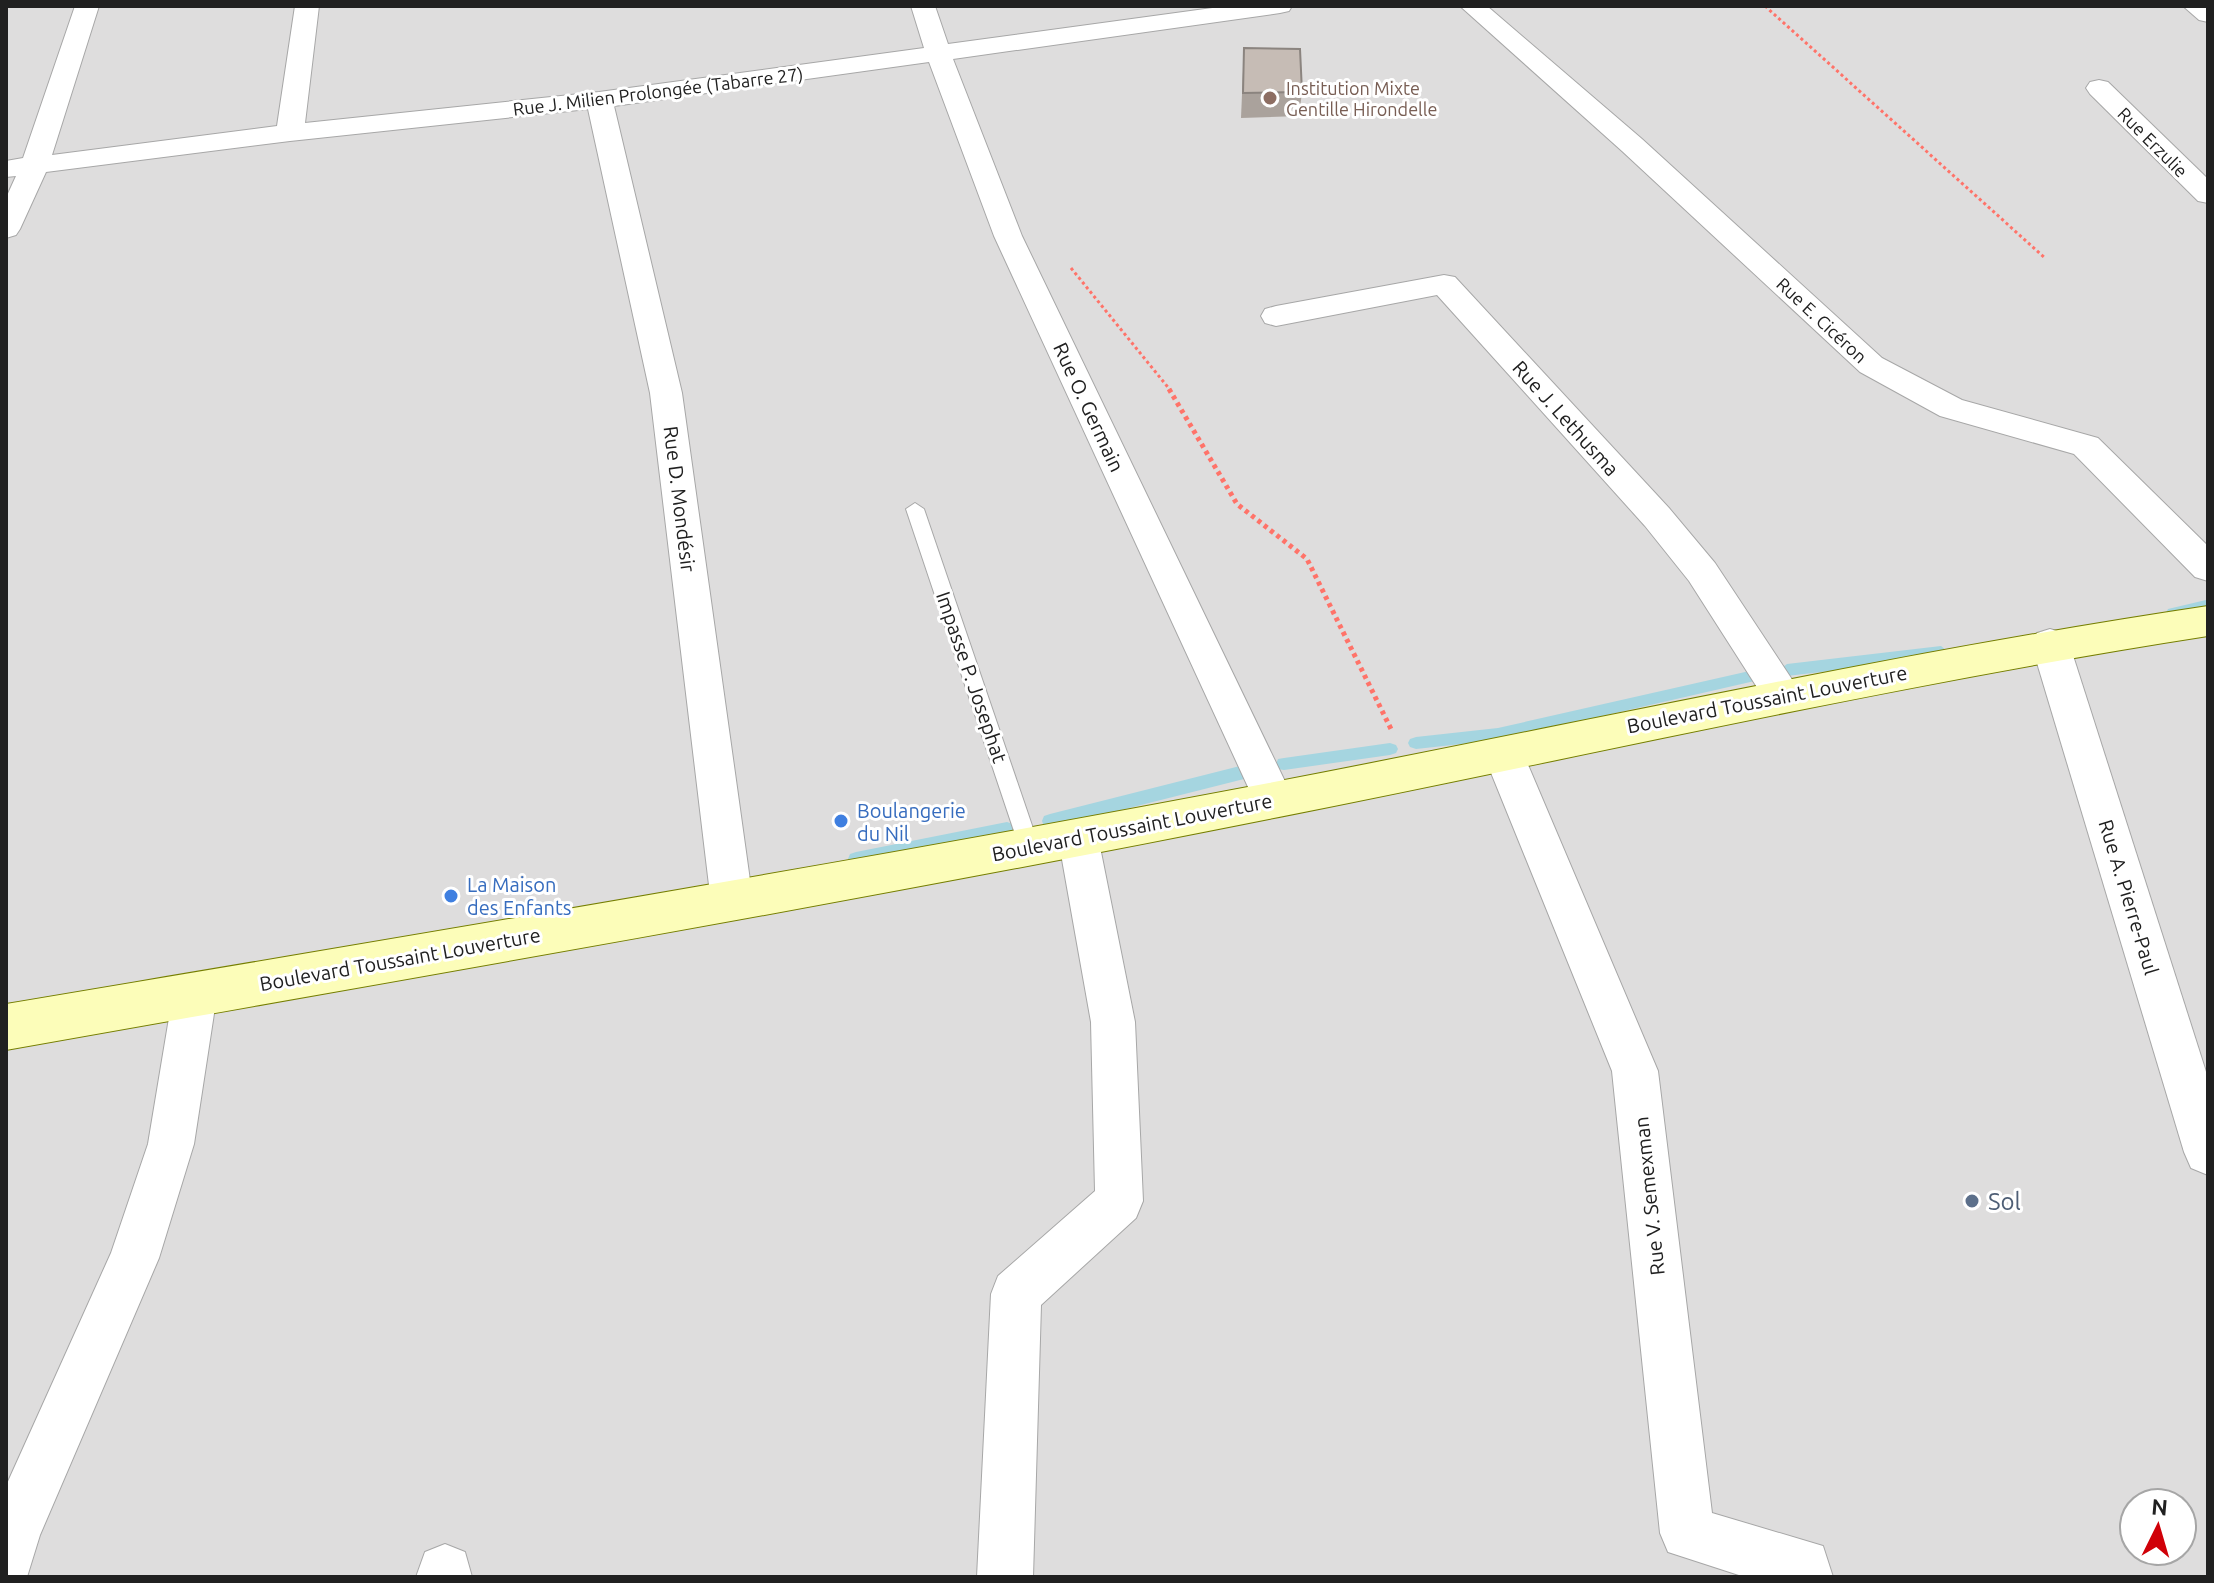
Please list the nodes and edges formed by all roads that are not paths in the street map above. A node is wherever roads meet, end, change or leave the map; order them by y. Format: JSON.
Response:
{"nodes":[{"id":1,"x":87,"y":6,"type":"edge"},
{"id":2,"x":307,"y":6,"type":"edge"},
{"id":3,"x":923,"y":6,"type":"edge"},
{"id":4,"x":1280,"y":6,"type":"edge"},
{"id":5,"x":1472,"y":6,"type":"edge"},
{"id":6,"x":2195,"y":6,"type":"edge"},
{"id":7,"x":2208,"y":15,"type":"edge"},
{"id":8,"x":938,"y":53,"type":"junction"},
{"id":9,"x":2099,"y":88,"type":"dead end"},
{"id":10,"x":599,"y":100,"type":"junction"},
{"id":11,"x":290,"y":133,"type":"junction"},
{"id":12,"x":35,"y":165,"type":"junction"},
{"id":13,"x":6,"y":169,"type":"edge"},
{"id":14,"x":2208,"y":195,"type":"edge"},
{"id":15,"x":6,"y":229,"type":"edge"},
{"id":16,"x":1276,"y":316,"type":"dead end"},
{"id":17,"x":915,"y":509,"type":"dead end"},
{"id":18,"x":2208,"y":568,"type":"edge"},
{"id":19,"x":2208,"y":621,"type":"edge"},
{"id":20,"x":2050,"y":643,"type":"junction"},
{"id":21,"x":1782,"y":695,"type":"junction"},
{"id":22,"x":1503,"y":753,"type":"junction"},
{"id":23,"x":1274,"y":800,"type":"junction"},
{"id":24,"x":1078,"y":837,"type":"junction"},
{"id":25,"x":1029,"y":846,"type":"junction"},
{"id":26,"x":732,"y":902,"type":"junction"},
{"id":27,"x":195,"y":994,"type":"junction"},
{"id":28,"x":6,"y":1027,"type":"edge"},
{"id":29,"x":2208,"y":1152,"type":"edge"},
{"id":30,"x":6,"y":1562,"type":"edge"},
{"id":31,"x":1005,"y":1577,"type":"edge"},
{"id":32,"x":1805,"y":1577,"type":"edge"}],
"edges":[{"from":1,"to":12,"type":"street"},
{"from":2,"to":11,"type":"street"},
{"from":3,"to":8,"type":"street","name":"Rue O. Germain"},
{"from":4,"to":8,"type":"street","name":"Rue J. Milien Prolongée (Tabarre 27)"},
{"from":5,"to":18,"type":"street","name":"Rue E. Cicéron"},
{"from":6,"to":7,"type":"street"},
{"from":8,"to":10,"type":"street","name":"Rue J. Milien Prolongée (Tabarre 27)"},
{"from":8,"to":23,"type":"street","name":"Rue O. Germain"},
{"from":9,"to":14,"type":"street","name":"Rue Erzulie"},
{"from":10,"to":11,"type":"street","name":"Rue J. Milien Prolongée (Tabarre 27)"},
{"from":10,"to":26,"type":"street","name":"Rue D. Mondésir"},
{"from":11,"to":12,"type":"street","name":"Rue J. Milien Prolongée (Tabarre 27)"},
{"from":12,"to":13,"type":"street","name":"Rue J. Milien Prolongée (Tabarre 27)"},
{"from":12,"to":15,"type":"street"},
{"from":16,"to":21,"type":"street","name":"Rue J. Lethusma"},
{"from":17,"to":25,"type":"lane","name":"Impasse P. Josephat"},
{"from":19,"to":20,"type":"main road","name":"Boulevard Toussaint Louverture"},
{"from":20,"to":21,"type":"main road","name":"Boulevard Toussaint Louverture"},
{"from":20,"to":29,"type":"street","name":"Rue A. Pierre-Paul"},
{"from":21,"to":22,"type":"main road","name":"Boulevard Toussaint Louverture"},
{"from":22,"to":23,"type":"main road","name":"Boulevard Toussaint Louverture"},
{"from":22,"to":32,"type":"street","name":"Rue V. Semexman"},
{"from":23,"to":24,"type":"main road","name":"Boulevard Toussaint Louverture"},
{"from":24,"to":25,"type":"main road","name":"Boulevard Toussaint Louverture"},
{"from":24,"to":31,"type":"street"},
{"from":25,"to":26,"type":"main road","name":"Boulevard Toussaint Louverture"},
{"from":26,"to":27,"type":"main road","name":"Boulevard Toussaint Louverture"},
{"from":27,"to":28,"type":"main road","name":"Boulevard Toussaint Louverture"},
{"from":27,"to":30,"type":"street"}]}
